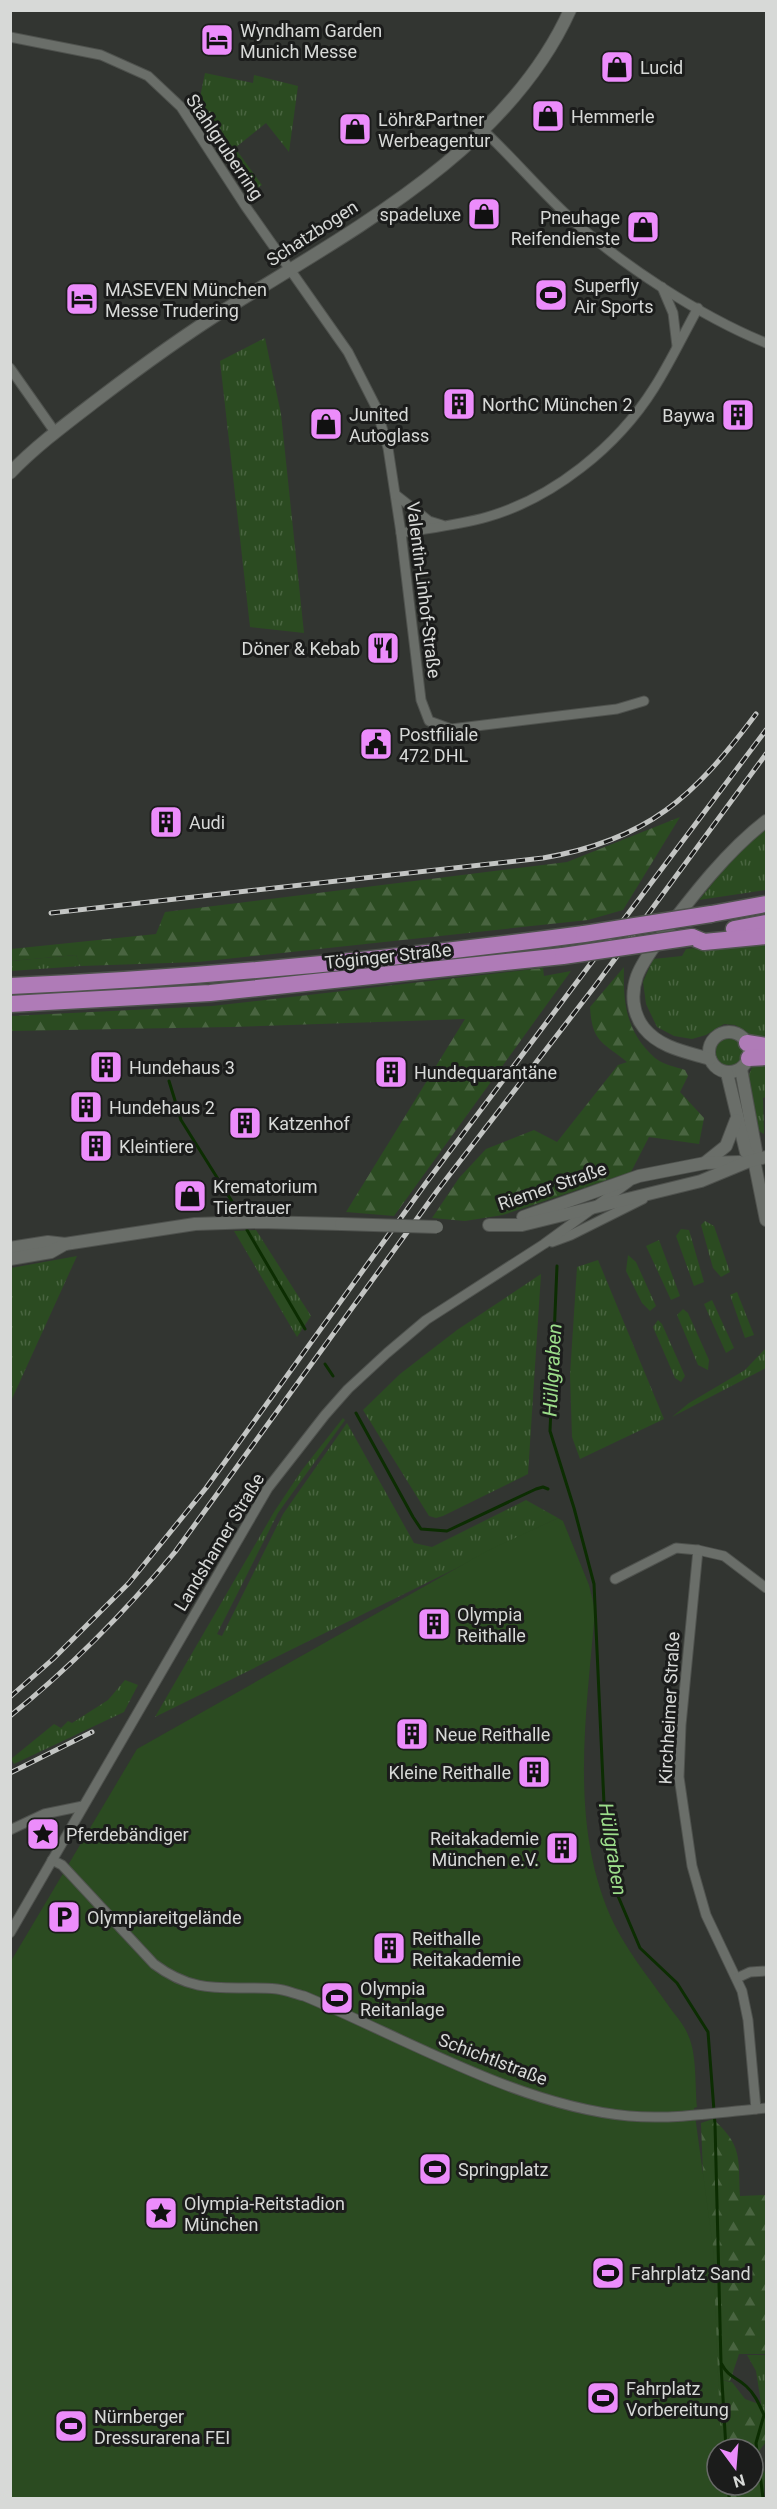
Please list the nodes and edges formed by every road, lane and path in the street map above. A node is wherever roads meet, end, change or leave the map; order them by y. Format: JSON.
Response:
{"nodes":[{"id":1,"x":570,"y":10,"type":"edge"},
{"id":2,"x":10,"y":37,"type":"edge"},
{"id":3,"x":483,"y":130,"type":"junction"},
{"id":4,"x":290,"y":270,"type":"junction"},
{"id":5,"x":660,"y":285,"type":"junction"},
{"id":6,"x":698,"y":308,"type":"junction"},
{"id":7,"x":766,"y":343,"type":"edge"},
{"id":8,"x":676,"y":346,"type":"junction"},
{"id":9,"x":10,"y":368,"type":"edge"},
{"id":10,"x":55,"y":432,"type":"junction"},
{"id":11,"x":10,"y":473,"type":"edge"},
{"id":12,"x":396,"y":495,"type":"junction"},
{"id":13,"x":444,"y":526,"type":"junction"},
{"id":14,"x":401,"y":533,"type":"junction"},
{"id":15,"x":644,"y":701,"type":"dead end"},
{"id":16,"x":766,"y":821,"type":"edge"},
{"id":17,"x":766,"y":904,"type":"edge"},
{"id":18,"x":766,"y":923,"type":"edge"},
{"id":19,"x":766,"y":936,"type":"edge"},
{"id":20,"x":692,"y":937,"type":"junction"},
{"id":21,"x":10,"y":986,"type":"edge"},
{"id":22,"x":10,"y":1005,"type":"edge"},
{"id":23,"x":710,"y":1045,"type":"junction"},
{"id":24,"x":766,"y":1046,"type":"edge"},
{"id":25,"x":680,"y":1050,"type":"junction"},
{"id":26,"x":746,"y":1057,"type":"junction"},
{"id":27,"x":766,"y":1057,"type":"edge"},
{"id":28,"x":710,"y":1059,"type":"junction"},
{"id":29,"x":727,"y":1073,"type":"junction"},
{"id":30,"x":737,"y":1117,"type":"junction"},
{"id":31,"x":753,"y":1130,"type":"junction"},
{"id":32,"x":766,"y":1143,"type":"edge"},
{"id":33,"x":766,"y":1157,"type":"edge"},
{"id":34,"x":751,"y":1161,"type":"junction"},
{"id":35,"x":705,"y":1163,"type":"junction"},
{"id":36,"x":639,"y":1176,"type":"junction"},
{"id":37,"x":653,"y":1193,"type":"junction"},
{"id":38,"x":599,"y":1205,"type":"junction"},
{"id":39,"x":766,"y":1220,"type":"edge"},
{"id":40,"x":437,"y":1227,"type":"dead end"},
{"id":41,"x":65,"y":1244,"type":"junction"},
{"id":42,"x":544,"y":1244,"type":"junction"},
{"id":43,"x":10,"y":1248,"type":"edge"},
{"id":44,"x":10,"y":1259,"type":"edge"},
{"id":45,"x":698,"y":1550,"type":"junction"},
{"id":46,"x":615,"y":1579,"type":"dead end"},
{"id":47,"x":766,"y":1588,"type":"edge"},
{"id":48,"x":82,"y":1806,"type":"junction"},
{"id":49,"x":10,"y":1830,"type":"edge"},
{"id":50,"x":52,"y":1860,"type":"junction"},
{"id":51,"x":10,"y":1933,"type":"edge"},
{"id":52,"x":766,"y":1971,"type":"edge"},
{"id":53,"x":737,"y":1978,"type":"junction"},
{"id":54,"x":766,"y":2108,"type":"edge"},
{"id":55,"x":756,"y":2109,"type":"junction"}],
"edges":[{"from":1,"to":3,"type":"street","name":"Schatzbogen"},
{"from":2,"to":4,"type":"street","name":"Stahlgruberring"},
{"from":3,"to":4,"type":"street","name":"Schatzbogen"},
{"from":3,"to":5,"type":"street"},
{"from":4,"to":10,"type":"street","name":"Schatzbogen"},
{"from":4,"to":12,"type":"street","name":"Valentin-Linhof-Straße"},
{"from":5,"to":6,"type":"street"},
{"from":5,"to":8,"type":"street"},
{"from":6,"to":7,"type":"street"},
{"from":6,"to":8,"type":"street"},
{"from":8,"to":13,"type":"street"},
{"from":9,"to":10,"type":"street"},
{"from":10,"to":11,"type":"street","name":"Schatzbogen"},
{"from":12,"to":13,"type":"street"},
{"from":12,"to":14,"type":"street","name":"Valentin-Linhof-Straße"},
{"from":13,"to":14,"type":"street"},
{"from":14,"to":15,"type":"street","name":"Valentin-Linhof-Straße"},
{"from":16,"to":25,"type":"street"},
{"from":17,"to":21,"type":"highway","name":"Töginger Straße","bridge":true},
{"from":18,"to":20,"type":"highway","name":"Töginger Straße"},
{"from":19,"to":20,"type":"highway"},
{"from":20,"to":22,"type":"highway","name":"Töginger Straße","bridge":true},
{"from":23,"to":25,"type":"street"},
{"from":23,"to":26,"type":"street"},
{"from":23,"to":28,"type":"street"},
{"from":24,"to":26,"type":"highway"},
{"from":25,"to":28,"type":"street"},
{"from":26,"to":27,"type":"highway"},
{"from":26,"to":29,"type":"street"},
{"from":26,"to":31,"type":"street"},
{"from":28,"to":29,"type":"street"},
{"from":29,"to":30,"type":"street"},
{"from":30,"to":34,"type":"street"},
{"from":30,"to":35,"type":"street"},
{"from":31,"to":32,"type":"street"},
{"from":31,"to":34,"type":"street"},
{"from":33,"to":34,"type":"street","name":"Riemer Straße"},
{"from":34,"to":35,"type":"street","name":"Riemer Straße"},
{"from":34,"to":37,"type":"street","name":"Riemer Straße"},
{"from":34,"to":39,"type":"street"},
{"from":35,"to":36,"type":"street","name":"Riemer Straße"},
{"from":36,"to":38,"type":"street","name":"Landshamer Straße"},
{"from":36,"to":38,"type":"street","name":"Riemer Straße"},
{"from":37,"to":38,"type":"street","name":"Riemer Straße"},
{"from":37,"to":42,"type":"street","name":"Landshamer Straße"},
{"from":38,"to":42,"type":"street","name":"Landshamer Straße"},
{"from":40,"to":41,"type":"street","bridge":true},
{"from":41,"to":43,"type":"street"},
{"from":41,"to":44,"type":"street"},
{"from":42,"to":48,"type":"street","name":"Landshamer Straße"},
{"from":45,"to":46,"type":"street"},
{"from":45,"to":47,"type":"street"},
{"from":45,"to":53,"type":"street","name":"Kirchheimer Straße"},
{"from":48,"to":49,"type":"street"},
{"from":48,"to":50,"type":"street","name":"Landshamer Straße"},
{"from":50,"to":51,"type":"street","name":"Landshamer Straße"},
{"from":50,"to":55,"type":"street","name":"Schichtlstraße"},
{"from":52,"to":53,"type":"street"},
{"from":53,"to":55,"type":"street","name":"Kirchheimer Straße"},
{"from":54,"to":55,"type":"street","name":"Schichtlstraße"}]}
